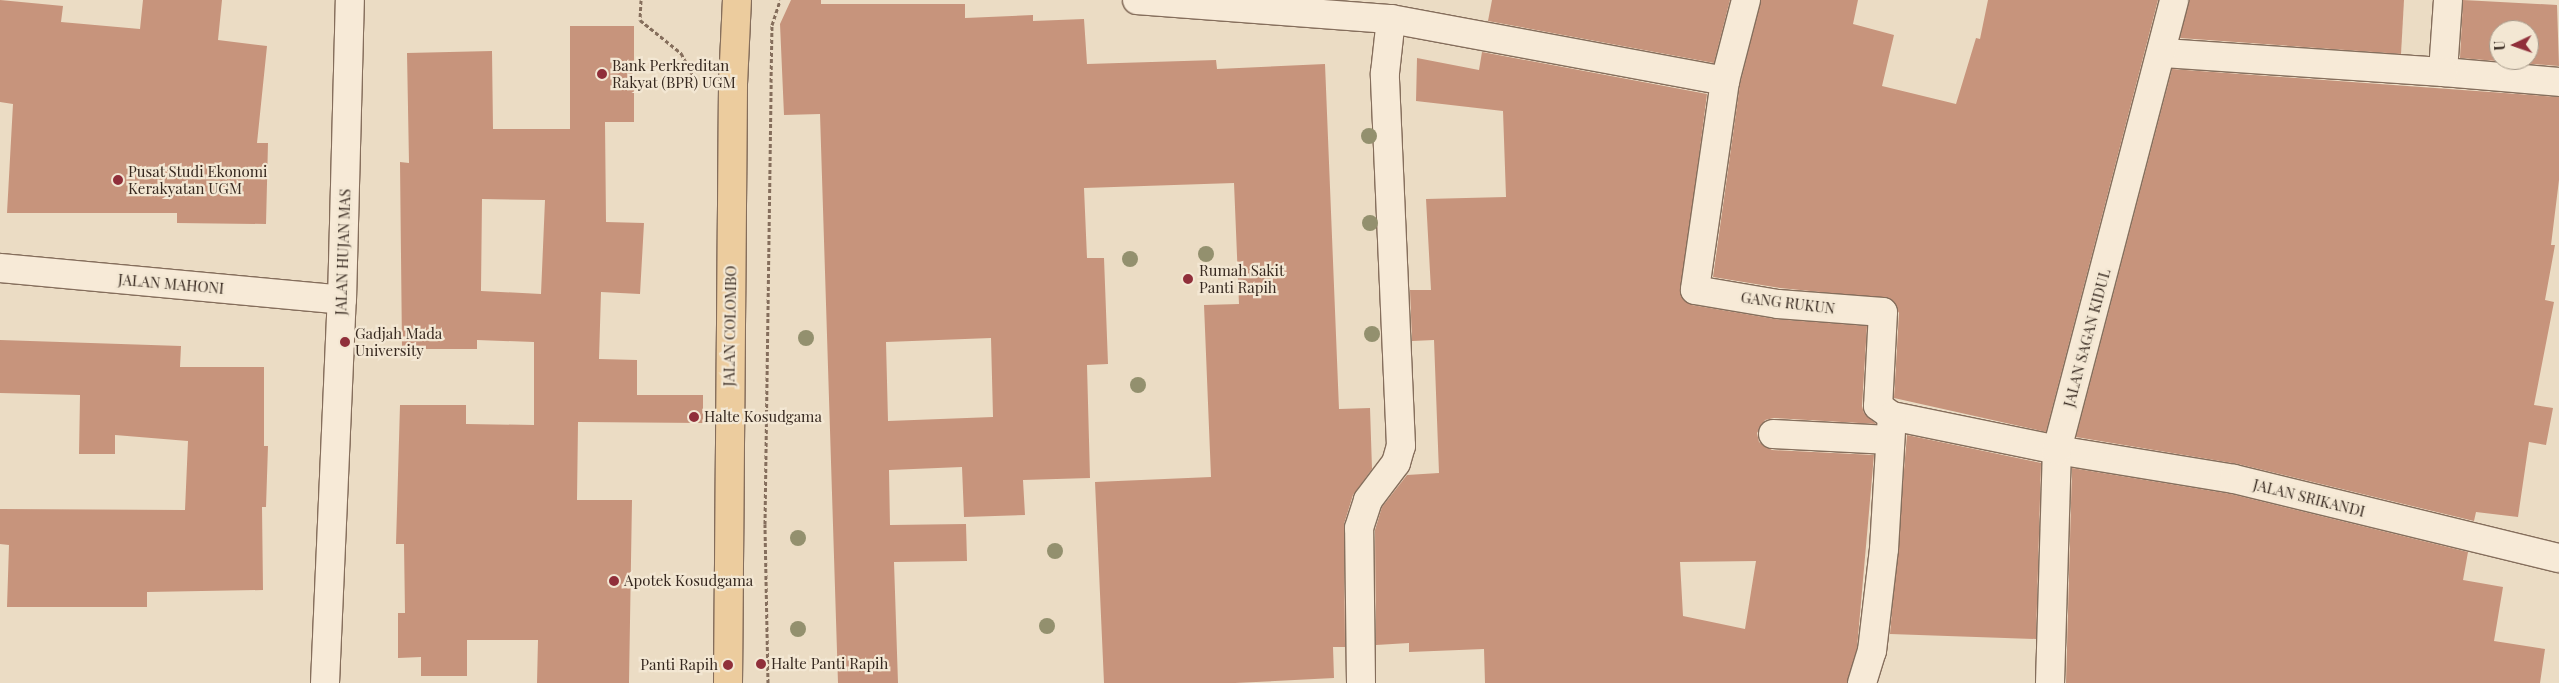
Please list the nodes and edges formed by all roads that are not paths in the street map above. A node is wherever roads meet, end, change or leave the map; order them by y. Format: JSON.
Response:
{"nodes":[{"id":1,"x":350,"y":0,"type":"edge"},
{"id":2,"x":737,"y":0,"type":"edge"},
{"id":3,"x":1137,"y":0,"type":"edge"},
{"id":4,"x":1746,"y":0,"type":"edge"},
{"id":5,"x":2174,"y":0,"type":"edge"},
{"id":6,"x":2448,"y":0,"type":"edge"},
{"id":7,"x":1397,"y":13,"type":"edge"},
{"id":8,"x":2163,"y":53,"type":"junction"},
{"id":9,"x":2443,"y":72,"type":"junction"},
{"id":10,"x":1725,"y":80,"type":"junction"},
{"id":11,"x":2559,"y":82,"type":"edge"},
{"id":12,"x":0,"y":268,"type":"edge"},
{"id":13,"x":342,"y":300,"type":"junction"},
{"id":14,"x":1891,"y":428,"type":"junction"},
{"id":15,"x":1773,"y":434,"type":"dead end"},
{"id":16,"x":2057,"y":450,"type":"junction"},
{"id":17,"x":2559,"y":558,"type":"edge"},
{"id":18,"x":325,"y":683,"type":"edge"},
{"id":19,"x":728,"y":683,"type":"edge"},
{"id":20,"x":1361,"y":683,"type":"edge"},
{"id":21,"x":1862,"y":683,"type":"edge"},
{"id":22,"x":2050,"y":683,"type":"edge"}],
"edges":[{"from":1,"to":13,"type":"street","name":"JALAN HUJAN MAS"},
{"from":2,"to":19,"type":"main road","name":"JALAN COLOMBO"},
{"from":3,"to":7,"type":"street"},
{"from":4,"to":10,"type":"street"},
{"from":5,"to":8,"type":"street","name":"JALAN SAGAN KIDUL"},
{"from":6,"to":9,"type":"street"},
{"from":7,"to":10,"type":"street"},
{"from":7,"to":20,"type":"street"},
{"from":8,"to":9,"type":"street"},
{"from":8,"to":16,"type":"street","name":"JALAN SAGAN KIDUL"},
{"from":9,"to":11,"type":"street"},
{"from":10,"to":14,"type":"street","name":"GANG RUKUN"},
{"from":12,"to":13,"type":"street","name":"JALAN MAHONI"},
{"from":13,"to":18,"type":"street","name":"JALAN HUJAN MAS"},
{"from":14,"to":15,"type":"street","name":"JALAN SRIKANDI"},
{"from":14,"to":16,"type":"street","name":"JALAN SRIKANDI"},
{"from":14,"to":21,"type":"street"},
{"from":16,"to":17,"type":"street","name":"JALAN SRIKANDI"},
{"from":16,"to":22,"type":"street","name":"JALAN SAGAN KIDUL"}]}
